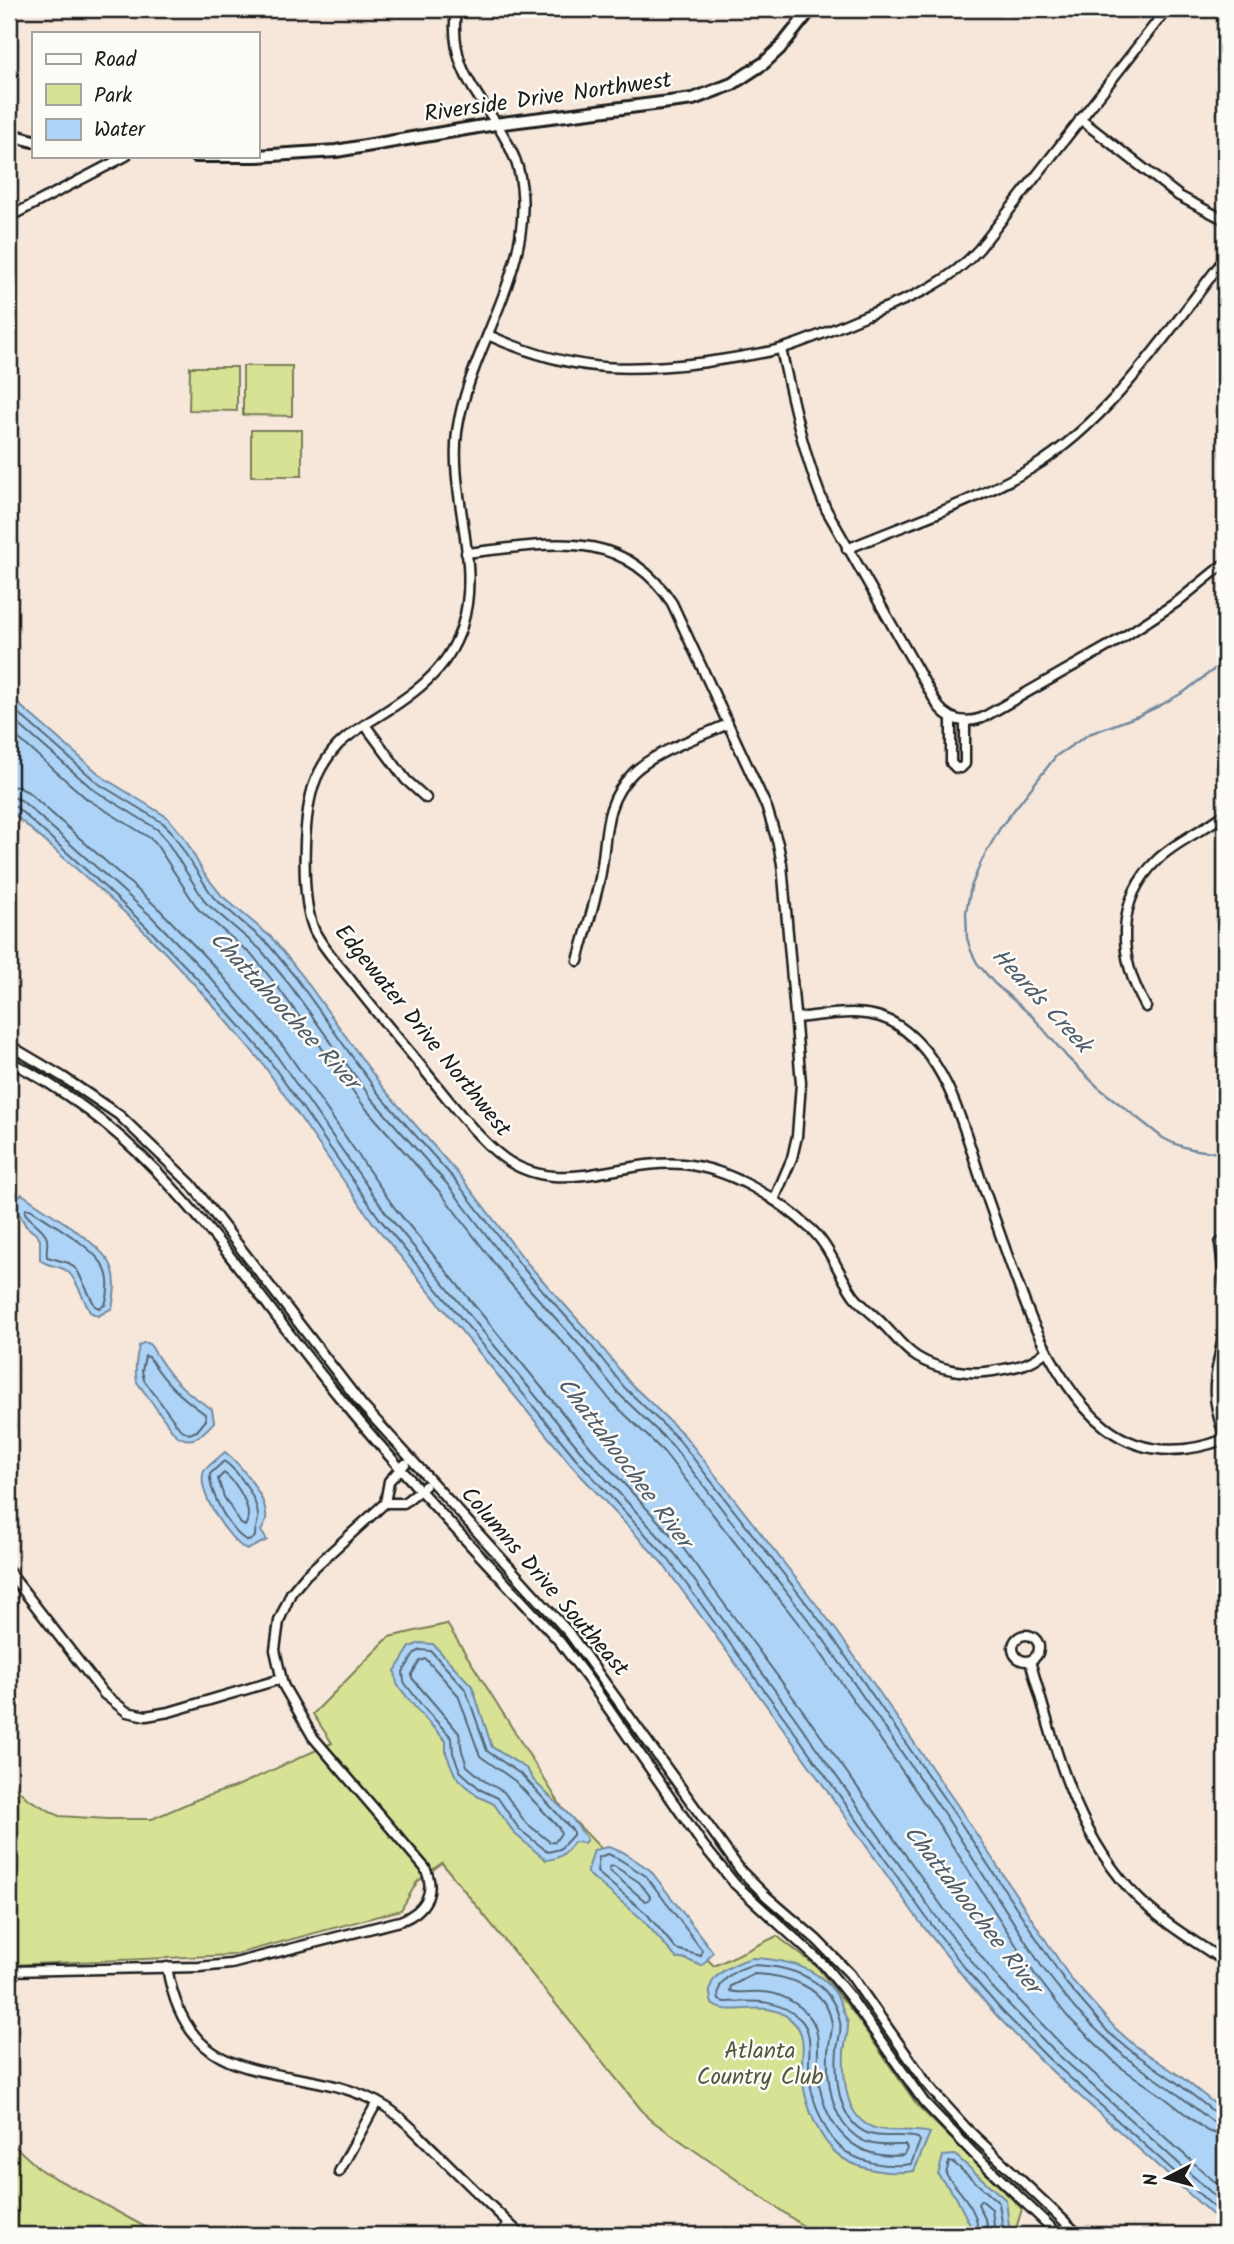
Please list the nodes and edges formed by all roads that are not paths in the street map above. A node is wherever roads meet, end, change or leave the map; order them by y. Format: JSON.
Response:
{"nodes":[{"id":1,"x":456,"y":9,"type":"edge"},
{"id":2,"x":811,"y":9,"type":"edge"},
{"id":3,"x":1167,"y":9,"type":"edge"},
{"id":4,"x":1080,"y":120,"type":"junction"},
{"id":5,"x":495,"y":124,"type":"junction"},
{"id":6,"x":9,"y":134,"type":"edge"},
{"id":7,"x":32,"y":141,"type":"edge"},
{"id":8,"x":259,"y":156,"type":"edge"},
{"id":9,"x":122,"y":158,"type":"edge"},
{"id":10,"x":9,"y":217,"type":"edge"},
{"id":11,"x":1225,"y":220,"type":"edge"},
{"id":12,"x":1225,"y":258,"type":"edge"},
{"id":13,"x":488,"y":335,"type":"junction"},
{"id":14,"x":781,"y":349,"type":"junction"},
{"id":15,"x":847,"y":549,"type":"junction"},
{"id":16,"x":466,"y":553,"type":"junction"},
{"id":17,"x":1225,"y":563,"type":"edge"},
{"id":18,"x":951,"y":718,"type":"junction"},
{"id":19,"x":965,"y":722,"type":"junction"},
{"id":20,"x":728,"y":724,"type":"junction"},
{"id":21,"x":365,"y":725,"type":"junction"},
{"id":22,"x":426,"y":798,"type":"dead end"},
{"id":23,"x":1225,"y":814,"type":"edge"},
{"id":24,"x":578,"y":961,"type":"dead end"},
{"id":25,"x":1146,"y":1007,"type":"dead end"},
{"id":26,"x":796,"y":1018,"type":"junction"},
{"id":27,"x":9,"y":1045,"type":"edge"},
{"id":28,"x":9,"y":1060,"type":"edge"},
{"id":29,"x":774,"y":1200,"type":"junction"},
{"id":30,"x":1220,"y":1242,"type":"dead end"},
{"id":31,"x":1225,"y":1285,"type":"edge"},
{"id":32,"x":1225,"y":1324,"type":"edge"},
{"id":33,"x":1046,"y":1351,"type":"junction"},
{"id":34,"x":1225,"y":1438,"type":"edge"},
{"id":35,"x":410,"y":1459,"type":"junction"},
{"id":36,"x":401,"y":1468,"type":"junction"},
{"id":37,"x":431,"y":1481,"type":"junction"},
{"id":38,"x":421,"y":1490,"type":"junction"},
{"id":39,"x":385,"y":1503,"type":"junction"},
{"id":40,"x":9,"y":1572,"type":"edge"},
{"id":41,"x":1030,"y":1661,"type":"dead end"},
{"id":42,"x":281,"y":1679,"type":"junction"},
{"id":43,"x":1225,"y":1962,"type":"edge"},
{"id":44,"x":167,"y":1967,"type":"junction"},
{"id":45,"x":9,"y":1971,"type":"edge"},
{"id":46,"x":377,"y":2102,"type":"junction"},
{"id":47,"x":339,"y":2172,"type":"dead end"},
{"id":48,"x":509,"y":2224,"type":"junction"},
{"id":49,"x":499,"y":2235,"type":"edge"},
{"id":50,"x":521,"y":2235,"type":"edge"},
{"id":51,"x":1059,"y":2235,"type":"edge"},
{"id":52,"x":1079,"y":2235,"type":"edge"}],
"edges":[{"from":1,"to":5,"type":"street","name":"Edgewater Drive Northwest"},
{"from":2,"to":5,"type":"street","name":"Riverside Drive Northwest"},
{"from":3,"to":4,"type":"street"},
{"from":4,"to":11,"type":"street"},
{"from":4,"to":14,"type":"street"},
{"from":5,"to":8,"type":"street","name":"Riverside Drive Northwest"},
{"from":5,"to":13,"type":"street","name":"Edgewater Drive Northwest"},
{"from":6,"to":7,"type":"street"},
{"from":9,"to":10,"type":"street"},
{"from":12,"to":15,"type":"street"},
{"from":13,"to":14,"type":"street"},
{"from":13,"to":16,"type":"street","name":"Edgewater Drive Northwest"},
{"from":14,"to":15,"type":"street"},
{"from":15,"to":18,"type":"street"},
{"from":16,"to":20,"type":"street"},
{"from":16,"to":21,"type":"street","name":"Edgewater Drive Northwest"},
{"from":17,"to":19,"type":"street"},
{"from":18,"to":19,"type":"street"},
{"from":18,"to":19,"type":"street"},
{"from":20,"to":24,"type":"street"},
{"from":20,"to":26,"type":"street"},
{"from":21,"to":22,"type":"street"},
{"from":21,"to":29,"type":"street","name":"Edgewater Drive Northwest"},
{"from":23,"to":25,"type":"street"},
{"from":26,"to":29,"type":"street"},
{"from":26,"to":33,"type":"street"},
{"from":27,"to":35,"type":"street","name":"Columns Drive Southeast"},
{"from":28,"to":36,"type":"street","name":"Columns Drive Southeast"},
{"from":29,"to":33,"type":"street","name":"Edgewater Drive Northwest"},
{"from":30,"to":31,"type":"street"},
{"from":32,"to":34,"type":"street"},
{"from":33,"to":34,"type":"street"},
{"from":35,"to":36,"type":"street"},
{"from":35,"to":37,"type":"street","name":"Columns Drive Southeast"},
{"from":36,"to":38,"type":"street","name":"Columns Drive Southeast"},
{"from":36,"to":39,"type":"street"},
{"from":37,"to":38,"type":"street"},
{"from":37,"to":52,"type":"street","name":"Columns Drive Southeast"},
{"from":38,"to":39,"type":"street"},
{"from":38,"to":51,"type":"street","name":"Columns Drive Southeast"},
{"from":39,"to":42,"type":"street"},
{"from":40,"to":42,"type":"street"},
{"from":41,"to":43,"type":"street"},
{"from":42,"to":44,"type":"street"},
{"from":44,"to":45,"type":"street"},
{"from":44,"to":46,"type":"street"},
{"from":46,"to":47,"type":"street"},
{"from":46,"to":48,"type":"street"},
{"from":48,"to":49,"type":"street"},
{"from":48,"to":50,"type":"street"}]}
